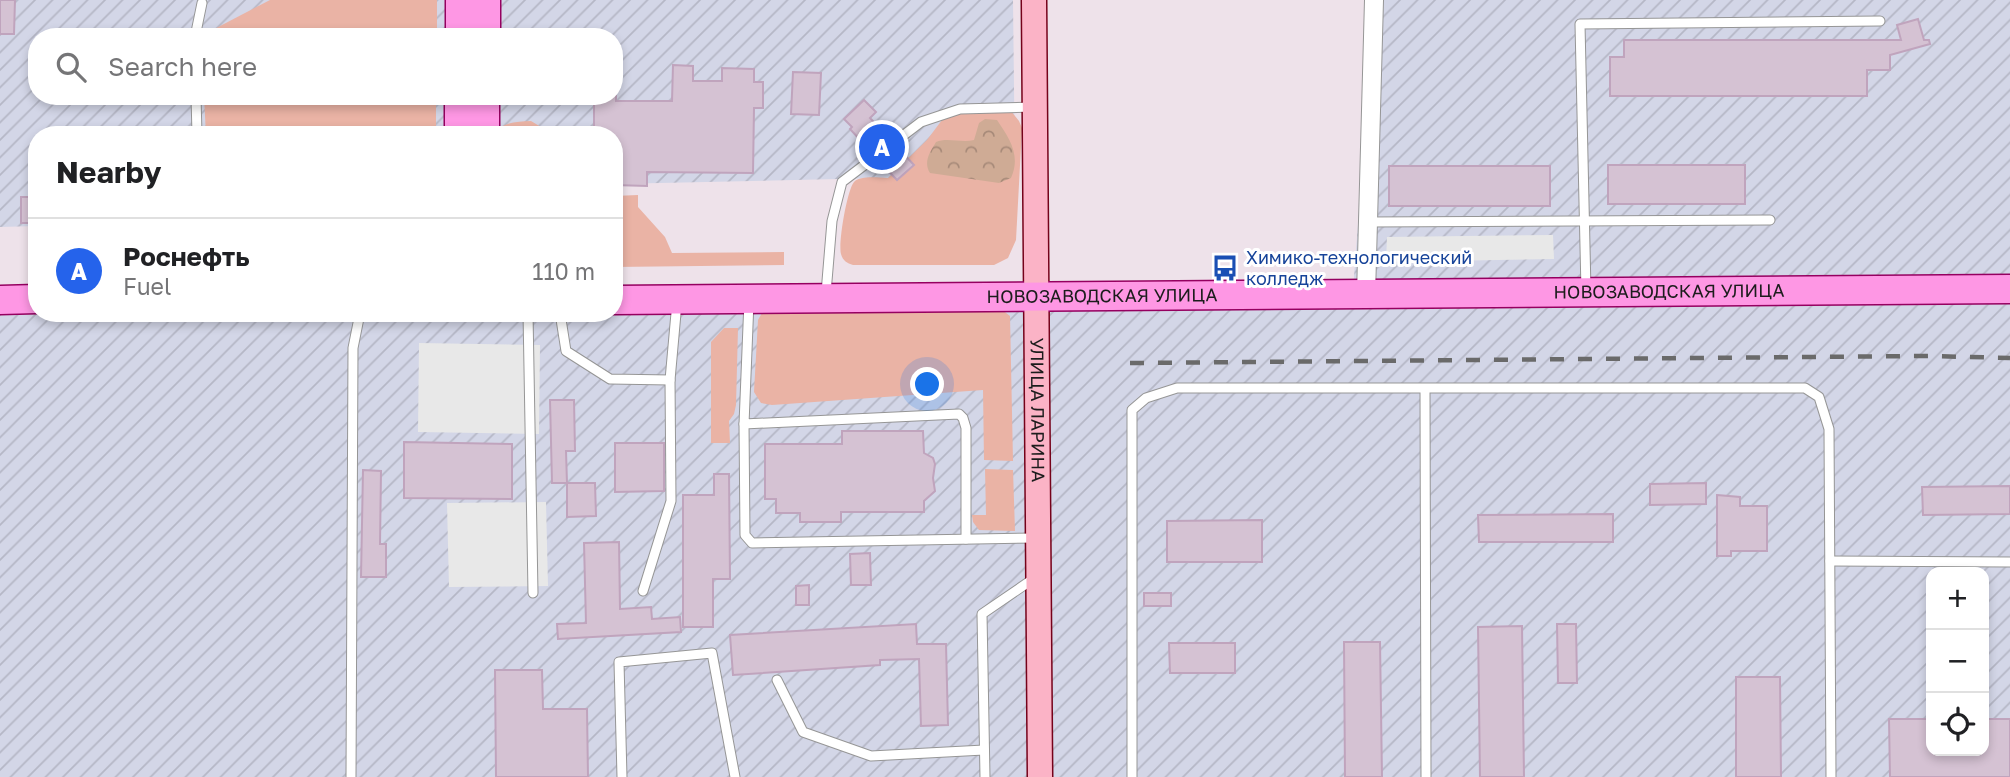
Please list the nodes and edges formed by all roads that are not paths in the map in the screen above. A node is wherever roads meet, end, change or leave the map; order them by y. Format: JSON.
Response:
{"nodes":[{"id":1,"x":460,"y":0,"type":"edge"},
{"id":2,"x":486,"y":0,"type":"edge"},
{"id":3,"x":1034,"y":0,"type":"edge"},
{"id":4,"x":1374,"y":0,"type":"edge"},
{"id":5,"x":202,"y":1,"type":"edge"},
{"id":6,"x":1880,"y":20,"type":"dead end"},
{"id":7,"x":197,"y":28,"type":"edge"},
{"id":8,"x":460,"y":28,"type":"edge"},
{"id":9,"x":486,"y":28,"type":"edge"},
{"id":10,"x":196,"y":105,"type":"edge"},
{"id":11,"x":460,"y":105,"type":"edge"},
{"id":12,"x":485,"y":105,"type":"edge"},
{"id":13,"x":1034,"y":107,"type":"junction"},
{"id":14,"x":197,"y":126,"type":"edge"},
{"id":15,"x":459,"y":126,"type":"edge"},
{"id":16,"x":485,"y":126,"type":"edge"},
{"id":17,"x":1770,"y":220,"type":"dead end"},
{"id":18,"x":1367,"y":222,"type":"junction"},
{"id":19,"x":1585,"y":222,"type":"junction"},
{"id":20,"x":2010,"y":289,"type":"edge"},
{"id":21,"x":1586,"y":292,"type":"junction"},
{"id":22,"x":1366,"y":295,"type":"junction"},
{"id":23,"x":1037,"y":296,"type":"junction"},
{"id":24,"x":28,"y":299,"type":"edge"},
{"id":25,"x":0,"y":300,"type":"edge"},
{"id":26,"x":623,"y":300,"type":"edge"},
{"id":27,"x":677,"y":300,"type":"junction"},
{"id":28,"x":749,"y":300,"type":"junction"},
{"id":29,"x":825,"y":300,"type":"junction"},
{"id":30,"x":358,"y":322,"type":"edge"},
{"id":31,"x":528,"y":322,"type":"edge"},
{"id":32,"x":561,"y":322,"type":"edge"},
{"id":33,"x":670,"y":380,"type":"junction"},
{"id":34,"x":1425,"y":389,"type":"junction"},
{"id":35,"x":744,"y":424,"type":"junction"},
{"id":36,"x":1039,"y":538,"type":"junction"},
{"id":37,"x":966,"y":539,"type":"junction"},
{"id":38,"x":1829,"y":561,"type":"junction"},
{"id":39,"x":2010,"y":562,"type":"edge"},
{"id":40,"x":1039,"y":575,"type":"junction"},
{"id":41,"x":643,"y":591,"type":"dead end"},
{"id":42,"x":533,"y":593,"type":"dead end"},
{"id":43,"x":777,"y":680,"type":"dead end"},
{"id":44,"x":984,"y":750,"type":"junction"},
{"id":45,"x":351,"y":777,"type":"edge"},
{"id":46,"x":622,"y":777,"type":"edge"},
{"id":47,"x":734,"y":777,"type":"edge"},
{"id":48,"x":985,"y":777,"type":"edge"},
{"id":49,"x":1040,"y":777,"type":"edge"},
{"id":50,"x":1132,"y":777,"type":"edge"},
{"id":51,"x":1426,"y":777,"type":"edge"},
{"id":52,"x":1830,"y":777,"type":"edge"}],
"edges":[{"from":1,"to":8,"type":"main road"},
{"from":2,"to":9,"type":"main road"},
{"from":3,"to":13,"type":"street","name":"УЛИЦА ЛАРИНА"},
{"from":4,"to":18,"type":"street"},
{"from":5,"to":7,"type":"lane"},
{"from":6,"to":19,"type":"lane"},
{"from":10,"to":14,"type":"lane"},
{"from":11,"to":15,"type":"main road"},
{"from":12,"to":16,"type":"main road"},
{"from":13,"to":23,"type":"street","name":"УЛИЦА ЛАРИНА"},
{"from":13,"to":29,"type":"lane"},
{"from":17,"to":19,"type":"lane"},
{"from":18,"to":19,"type":"lane"},
{"from":18,"to":22,"type":"street"},
{"from":19,"to":21,"type":"lane"},
{"from":20,"to":21,"type":"main road","name":"НОВОЗАВОДСКАЯ УЛИЦА"},
{"from":21,"to":22,"type":"main road","name":"НОВОЗАВОДСКАЯ УЛИЦА"},
{"from":22,"to":23,"type":"main road","name":"НОВОЗАВОДСКАЯ УЛИЦА"},
{"from":23,"to":29,"type":"main road","name":"НОВОЗАВОДСКАЯ УЛИЦА"},
{"from":23,"to":36,"type":"street","name":"УЛИЦА ЛАРИНА"},
{"from":24,"to":25,"type":"main road"},
{"from":26,"to":27,"type":"main road","name":"НОВОЗАВОДСКАЯ УЛИЦА"},
{"from":27,"to":28,"type":"main road","name":"НОВОЗАВОДСКАЯ УЛИЦА"},
{"from":27,"to":33,"type":"lane"},
{"from":28,"to":29,"type":"main road","name":"НОВОЗАВОДСКАЯ УЛИЦА"},
{"from":28,"to":35,"type":"lane"},
{"from":30,"to":45,"type":"lane"},
{"from":31,"to":42,"type":"lane"},
{"from":32,"to":33,"type":"lane"},
{"from":33,"to":41,"type":"lane"},
{"from":34,"to":38,"type":"lane"},
{"from":34,"to":50,"type":"lane"},
{"from":34,"to":51,"type":"lane"},
{"from":35,"to":37,"type":"lane"},
{"from":35,"to":37,"type":"lane"},
{"from":36,"to":37,"type":"lane"},
{"from":36,"to":40,"type":"street","name":"УЛИЦА ЛАРИНА"},
{"from":38,"to":39,"type":"lane"},
{"from":38,"to":52,"type":"lane"},
{"from":40,"to":44,"type":"lane"},
{"from":40,"to":49,"type":"street","name":"УЛИЦА ЛАРИНА"},
{"from":43,"to":44,"type":"lane"},
{"from":44,"to":48,"type":"lane"},
{"from":46,"to":47,"type":"lane"}]}
